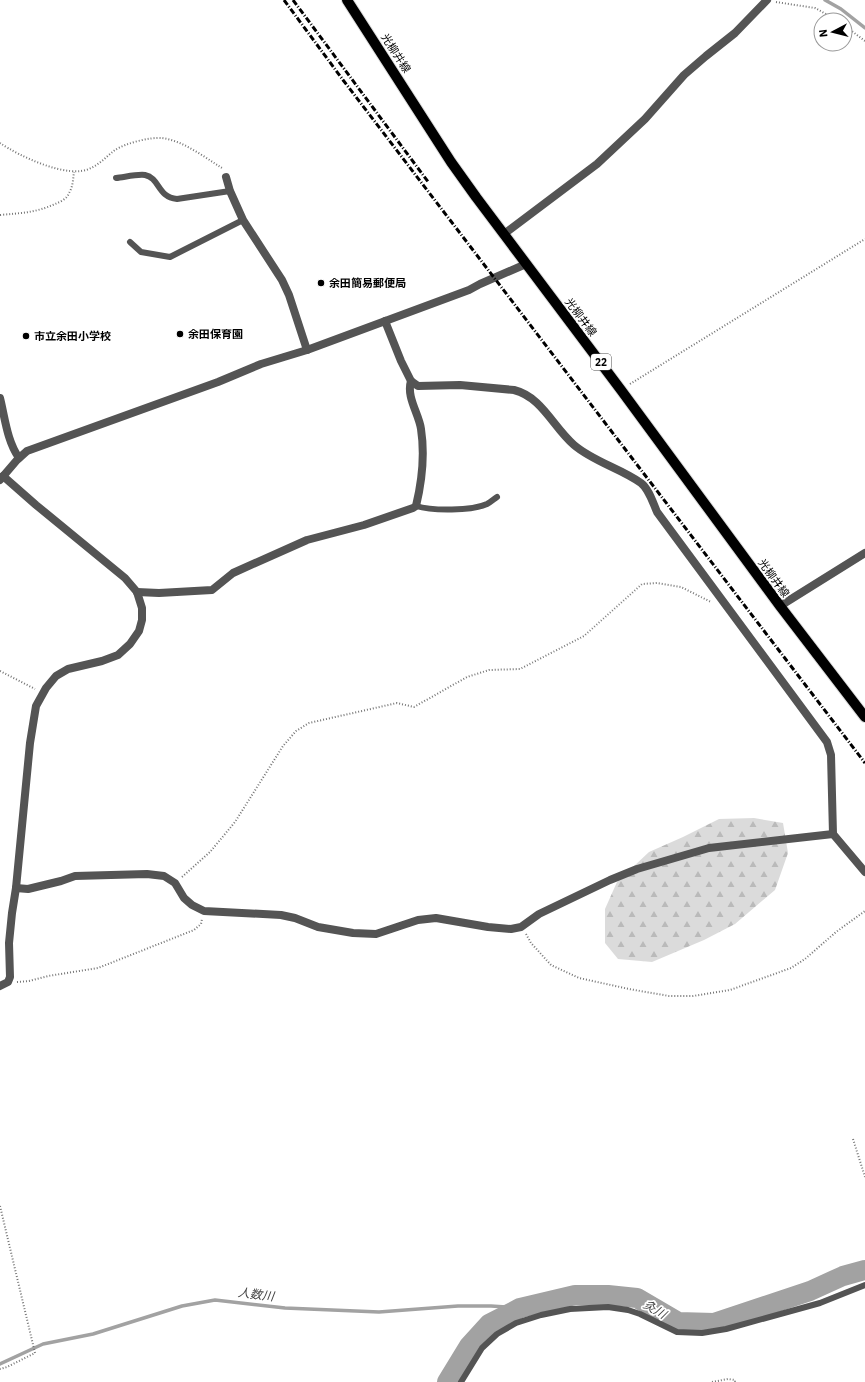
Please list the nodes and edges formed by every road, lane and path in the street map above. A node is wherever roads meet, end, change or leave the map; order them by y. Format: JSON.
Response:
{"nodes":[{"id":1,"x":347,"y":0,"type":"edge"},
{"id":2,"x":771,"y":1,"type":"edge"},
{"id":3,"x":823,"y":12,"type":"edge"},
{"id":4,"x":853,"y":32,"type":"edge"},
{"id":5,"x":865,"y":40,"type":"edge"},
{"id":6,"x":0,"y":143,"type":"edge"},
{"id":7,"x":74,"y":172,"type":"junction"},
{"id":8,"x":116,"y":178,"type":"dead end"},
{"id":9,"x":226,"y":178,"type":"joint"},
{"id":10,"x":230,"y":191,"type":"junction"},
{"id":11,"x":0,"y":215,"type":"edge"},
{"id":12,"x":243,"y":220,"type":"junction"},
{"id":13,"x":504,"y":234,"type":"junction"},
{"id":14,"x":865,"y":239,"type":"edge"},
{"id":15,"x":130,"y":242,"type":"dead end"},
{"id":16,"x":526,"y":264,"type":"junction"},
{"id":17,"x":385,"y":321,"type":"junction"},
{"id":18,"x":307,"y":350,"type":"junction"},
{"id":19,"x":411,"y":381,"type":"junction"},
{"id":20,"x":621,"y":390,"type":"junction"},
{"id":21,"x":0,"y":398,"type":"edge"},
{"id":22,"x":19,"y":458,"type":"junction"},
{"id":23,"x":2,"y":478,"type":"edge"},
{"id":24,"x":497,"y":497,"type":"dead end"},
{"id":25,"x":416,"y":506,"type":"junction"},
{"id":26,"x":865,"y":553,"type":"edge"},
{"id":27,"x":137,"y":592,"type":"junction"},
{"id":28,"x":713,"y":602,"type":"dead end"},
{"id":29,"x":780,"y":606,"type":"junction"},
{"id":30,"x":0,"y":671,"type":"edge"},
{"id":31,"x":43,"y":693,"type":"junction"},
{"id":32,"x":865,"y":717,"type":"edge"},
{"id":33,"x":833,"y":834,"type":"junction"},
{"id":34,"x":865,"y":872,"type":"edge"},
{"id":35,"x":175,"y":883,"type":"junction"},
{"id":36,"x":16,"y":888,"type":"junction"},
{"id":37,"x":204,"y":911,"type":"junction"},
{"id":38,"x":865,"y":911,"type":"edge"},
{"id":39,"x":521,"y":927,"type":"junction"},
{"id":40,"x":8,"y":982,"type":"junction"},
{"id":41,"x":0,"y":986,"type":"edge"},
{"id":42,"x":853,"y":1139,"type":"dead end"},
{"id":43,"x":865,"y":1177,"type":"edge"},
{"id":44,"x":0,"y":1206,"type":"edge"},
{"id":45,"x":865,"y":1285,"type":"edge"},
{"id":46,"x":0,"y":1369,"type":"edge"},
{"id":47,"x":461,"y":1382,"type":"edge"},
{"id":48,"x":712,"y":1382,"type":"edge"},
{"id":49,"x":735,"y":1382,"type":"edge"}],
"edges":[{"from":1,"to":13,"type":"main road","name":"光柳井線","number":"22"},
{"from":2,"to":3,"type":"path"},
{"from":2,"to":13,"type":"street"},
{"from":4,"to":5,"type":"path"},
{"from":6,"to":7,"type":"path"},
{"from":7,"to":9,"type":"path"},
{"from":7,"to":11,"type":"path"},
{"from":8,"to":10,"type":"lane"},
{"from":9,"to":10,"type":"street"},
{"from":10,"to":12,"type":"street"},
{"from":12,"to":15,"type":"lane"},
{"from":12,"to":18,"type":"street"},
{"from":13,"to":16,"type":"main road","name":"光柳井線","number":"22"},
{"from":14,"to":20,"type":"path"},
{"from":16,"to":17,"type":"street"},
{"from":16,"to":20,"type":"main road","name":"光柳井線","number":"22"},
{"from":17,"to":18,"type":"street"},
{"from":17,"to":19,"type":"street"},
{"from":18,"to":22,"type":"street"},
{"from":19,"to":25,"type":"street"},
{"from":19,"to":33,"type":"street"},
{"from":20,"to":29,"type":"main road","name":"光柳井線","number":"22"},
{"from":21,"to":22,"type":"street"},
{"from":22,"to":23,"type":"street"},
{"from":23,"to":27,"type":"street"},
{"from":24,"to":25,"type":"lane"},
{"from":25,"to":27,"type":"street"},
{"from":26,"to":29,"type":"street"},
{"from":27,"to":31,"type":"street"},
{"from":28,"to":35,"type":"path"},
{"from":29,"to":32,"type":"main road","name":"光柳井線","number":"22"},
{"from":30,"to":31,"type":"path"},
{"from":31,"to":36,"type":"street"},
{"from":33,"to":34,"type":"street"},
{"from":33,"to":39,"type":"street"},
{"from":35,"to":36,"type":"street"},
{"from":35,"to":37,"type":"street"},
{"from":36,"to":40,"type":"street"},
{"from":37,"to":39,"type":"street"},
{"from":37,"to":40,"type":"path"},
{"from":38,"to":39,"type":"path"},
{"from":40,"to":41,"type":"street"},
{"from":42,"to":43,"type":"path"},
{"from":44,"to":46,"type":"path"},
{"from":45,"to":47,"type":"lane"},
{"from":48,"to":49,"type":"path"}]}
